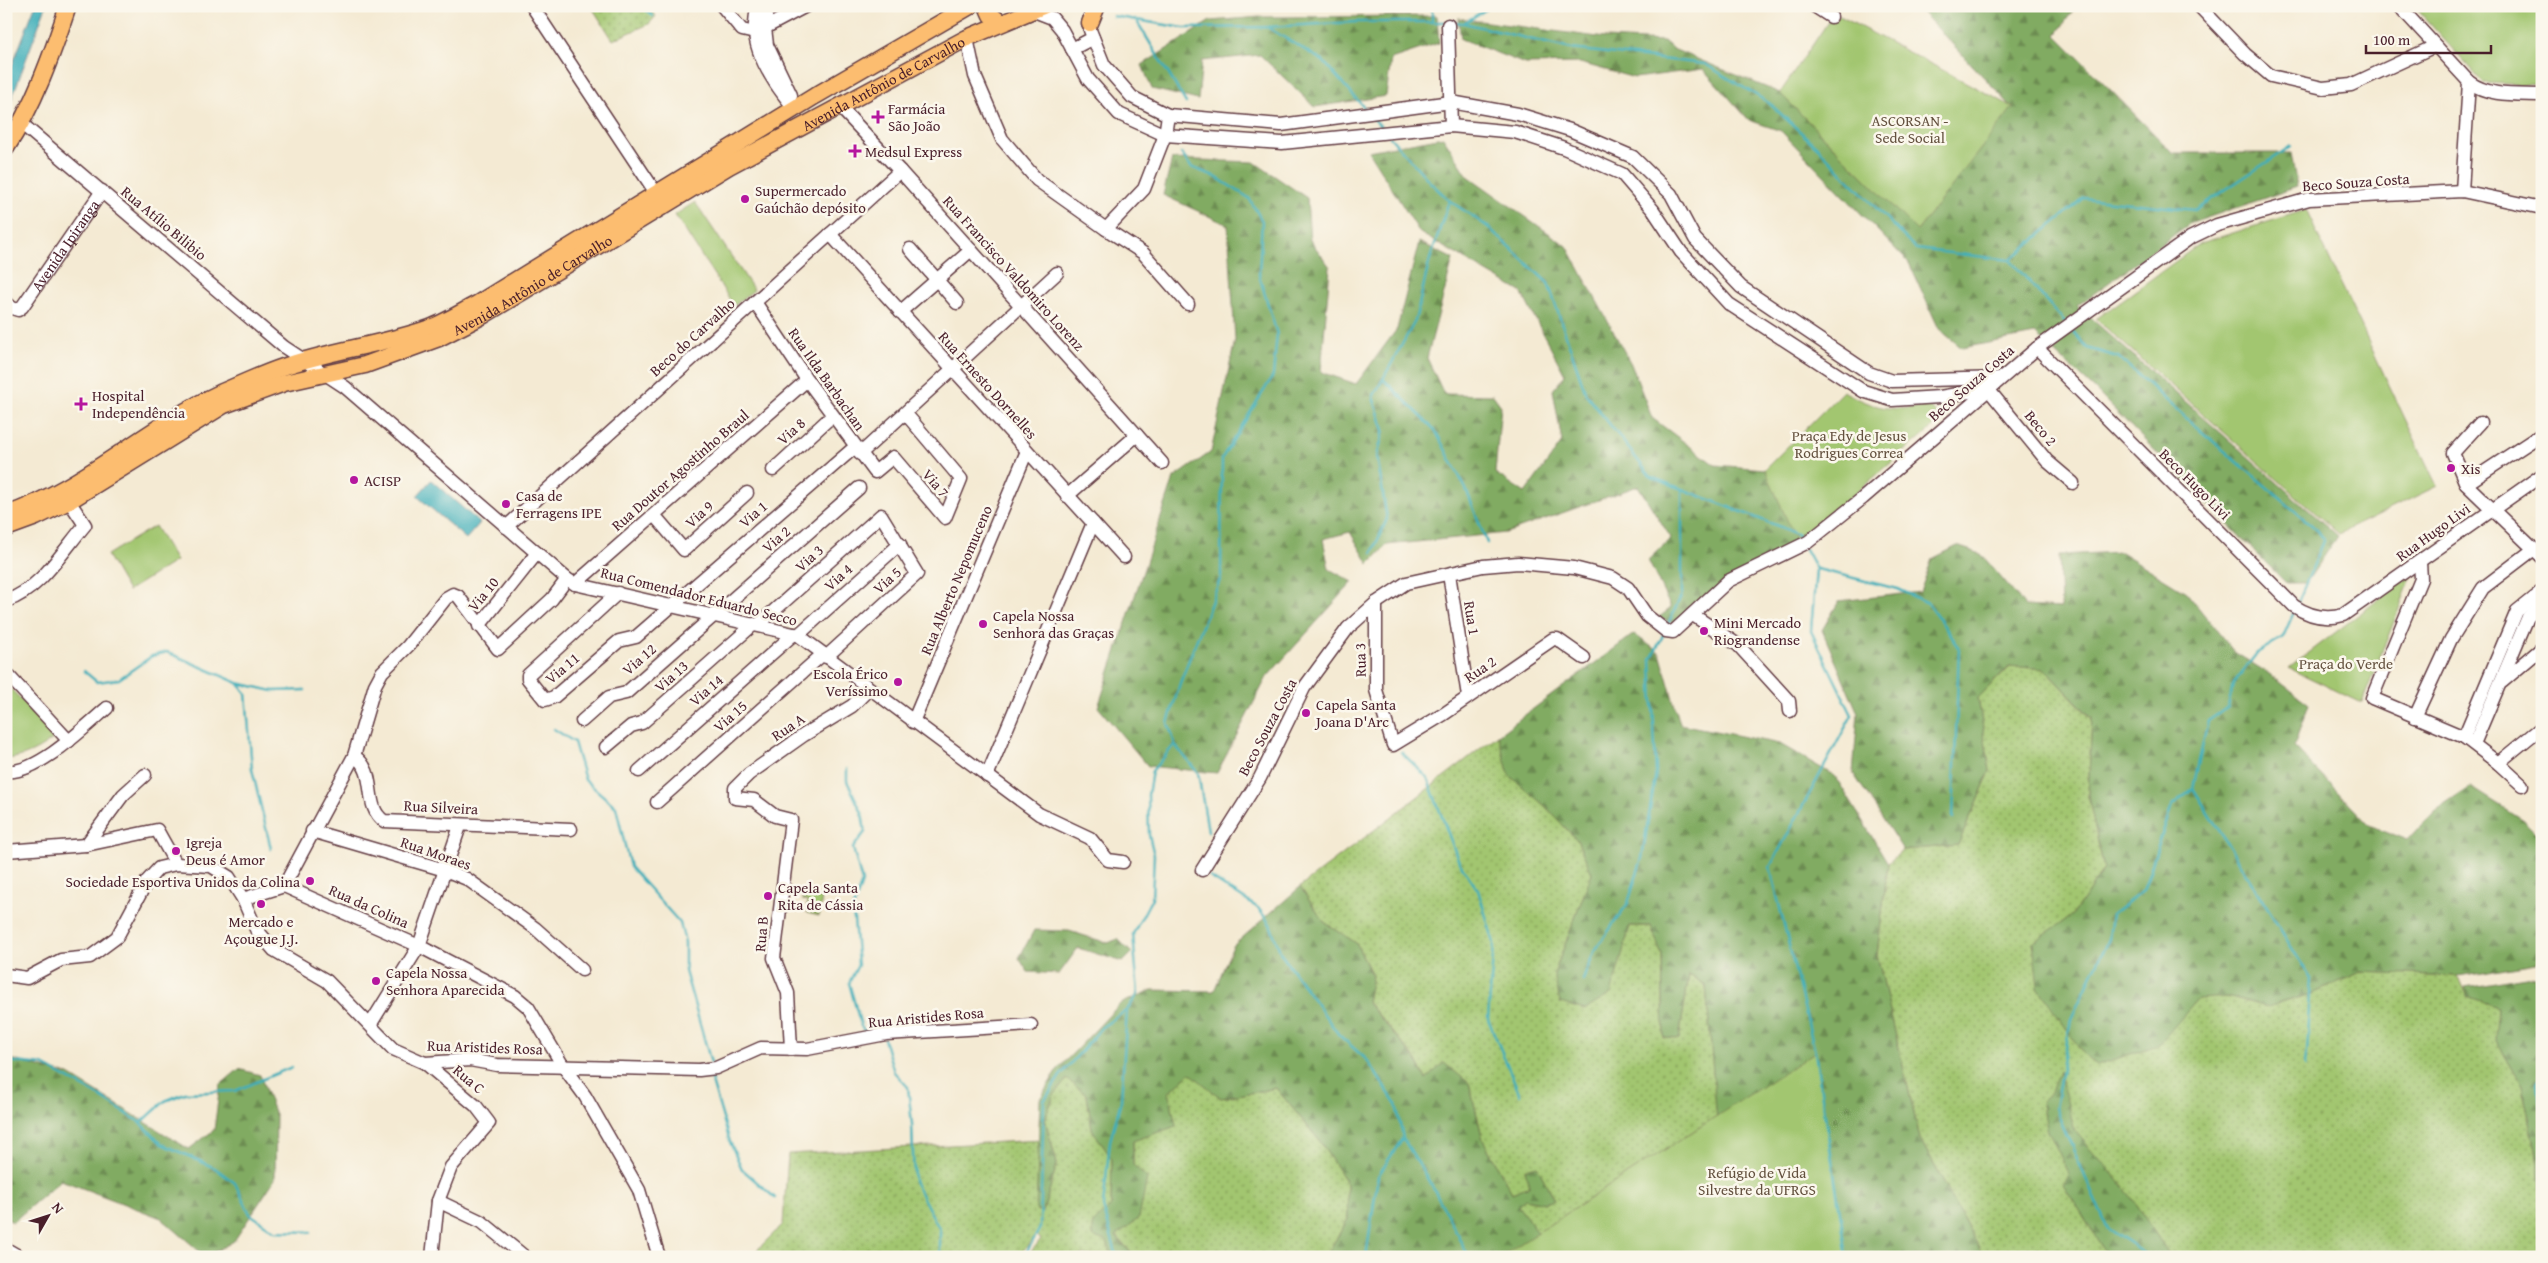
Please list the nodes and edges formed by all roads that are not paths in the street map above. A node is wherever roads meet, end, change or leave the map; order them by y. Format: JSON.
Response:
{"nodes":[{"id":1,"x":68,"y":6,"type":"edge"},
{"id":2,"x":532,"y":6,"type":"edge"},
{"id":3,"x":722,"y":6,"type":"edge"},
{"id":4,"x":757,"y":6,"type":"edge"},
{"id":5,"x":767,"y":6,"type":"edge"},
{"id":6,"x":806,"y":6,"type":"edge"},
{"id":7,"x":970,"y":6,"type":"edge"},
{"id":8,"x":987,"y":6,"type":"edge"},
{"id":9,"x":1097,"y":6,"type":"edge"},
{"id":10,"x":1814,"y":6,"type":"edge"},
{"id":11,"x":2199,"y":6,"type":"edge"},
{"id":12,"x":2399,"y":6,"type":"edge"},
{"id":13,"x":1039,"y":8,"type":"edge"},
{"id":14,"x":1832,"y":17,"type":"dead end"},
{"id":15,"x":1091,"y":22,"type":"edge"},
{"id":16,"x":1001,"y":23,"type":"junction"},
{"id":17,"x":1448,"y":25,"type":"dead end"},
{"id":18,"x":760,"y":31,"type":"junction"},
{"id":19,"x":968,"y":38,"type":"junction"},
{"id":20,"x":2435,"y":46,"type":"junction"},
{"id":21,"x":1072,"y":49,"type":"junction"},
{"id":22,"x":2468,"y":82,"type":"junction"},
{"id":23,"x":828,"y":89,"type":"junction"},
{"id":24,"x":2542,"y":95,"type":"edge"},
{"id":25,"x":1451,"y":102,"type":"junction"},
{"id":26,"x":839,"y":106,"type":"junction"},
{"id":27,"x":795,"y":109,"type":"junction"},
{"id":28,"x":1168,"y":116,"type":"junction"},
{"id":29,"x":22,"y":124,"type":"junction"},
{"id":30,"x":804,"y":125,"type":"junction"},
{"id":31,"x":1451,"y":126,"type":"junction"},
{"id":32,"x":1570,"y":130,"type":"junction"},
{"id":33,"x":1165,"y":135,"type":"junction"},
{"id":34,"x":6,"y":148,"type":"edge"},
{"id":35,"x":1564,"y":148,"type":"junction"},
{"id":36,"x":900,"y":171,"type":"junction"},
{"id":37,"x":102,"y":191,"type":"junction"},
{"id":38,"x":2462,"y":191,"type":"junction"},
{"id":39,"x":656,"y":193,"type":"junction"},
{"id":40,"x":2542,"y":208,"type":"edge"},
{"id":41,"x":1106,"y":229,"type":"junction"},
{"id":42,"x":830,"y":234,"type":"junction"},
{"id":43,"x":1695,"y":239,"type":"junction"},
{"id":44,"x":910,"y":249,"type":"dead end"},
{"id":45,"x":971,"y":250,"type":"junction"},
{"id":46,"x":1681,"y":252,"type":"junction"},
{"id":47,"x":1057,"y":273,"type":"dead end"},
{"id":48,"x":937,"y":280,"type":"junction"},
{"id":49,"x":6,"y":302,"type":"edge"},
{"id":50,"x":755,"y":302,"type":"junction"},
{"id":51,"x":957,"y":303,"type":"dead end"},
{"id":52,"x":1188,"y":304,"type":"dead end"},
{"id":53,"x":1021,"y":306,"type":"junction"},
{"id":54,"x":900,"y":312,"type":"junction"},
{"id":55,"x":284,"y":347,"type":"junction"},
{"id":56,"x":2037,"y":348,"type":"junction"},
{"id":57,"x":304,"y":361,"type":"junction"},
{"id":58,"x":283,"y":367,"type":"junction"},
{"id":59,"x":953,"y":371,"type":"junction"},
{"id":60,"x":329,"y":375,"type":"junction"},
{"id":61,"x":2001,"y":378,"type":"junction"},
{"id":62,"x":807,"y":380,"type":"junction"},
{"id":63,"x":284,"y":383,"type":"junction"},
{"id":64,"x":1988,"y":389,"type":"junction"},
{"id":65,"x":906,"y":414,"type":"junction"},
{"id":66,"x":832,"y":416,"type":"junction"},
{"id":67,"x":2480,"y":423,"type":"dead end"},
{"id":68,"x":2542,"y":434,"type":"edge"},
{"id":69,"x":1136,"y":435,"type":"junction"},
{"id":70,"x":857,"y":451,"type":"junction"},
{"id":71,"x":1027,"y":451,"type":"junction"},
{"id":72,"x":1162,"y":463,"type":"dead end"},
{"id":73,"x":773,"y":470,"type":"dead end"},
{"id":74,"x":875,"y":472,"type":"joint"},
{"id":75,"x":2542,"y":475,"type":"edge"},
{"id":76,"x":2073,"y":483,"type":"dead end"},
{"id":77,"x":2466,"y":484,"type":"junction"},
{"id":78,"x":859,"y":488,"type":"dead end"},
{"id":79,"x":748,"y":493,"type":"dead end"},
{"id":80,"x":1067,"y":496,"type":"junction"},
{"id":81,"x":68,"y":501,"type":"junction"},
{"id":82,"x":2493,"y":508,"type":"junction"},
{"id":83,"x":6,"y":515,"type":"edge"},
{"id":84,"x":654,"y":515,"type":"junction"},
{"id":85,"x":881,"y":515,"type":"joint"},
{"id":86,"x":1093,"y":523,"type":"junction"},
{"id":87,"x":6,"y":528,"type":"edge"},
{"id":88,"x":506,"y":528,"type":"junction"},
{"id":89,"x":900,"y":544,"type":"junction"},
{"id":90,"x":537,"y":553,"type":"junction"},
{"id":91,"x":2538,"y":553,"type":"edge"},
{"id":92,"x":1124,"y":557,"type":"dead end"},
{"id":93,"x":2420,"y":562,"type":"junction"},
{"id":94,"x":1448,"y":574,"type":"junction"},
{"id":95,"x":571,"y":581,"type":"junction"},
{"id":96,"x":2542,"y":591,"type":"edge"},
{"id":97,"x":618,"y":593,"type":"junction"},
{"id":98,"x":6,"y":601,"type":"edge"},
{"id":99,"x":1376,"y":602,"type":"junction"},
{"id":100,"x":673,"y":605,"type":"junction"},
{"id":101,"x":2542,"y":606,"type":"edge"},
{"id":102,"x":714,"y":615,"type":"junction"},
{"id":103,"x":1693,"y":615,"type":"junction"},
{"id":104,"x":2343,"y":615,"type":"joint"},
{"id":105,"x":756,"y":624,"type":"junction"},
{"id":106,"x":479,"y":626,"type":"junction"},
{"id":107,"x":796,"y":635,"type":"junction"},
{"id":108,"x":2542,"y":648,"type":"edge"},
{"id":109,"x":825,"y":655,"type":"junction"},
{"id":110,"x":1584,"y":658,"type":"dead end"},
{"id":111,"x":6,"y":673,"type":"edge"},
{"id":112,"x":2500,"y":684,"type":"junction"},
{"id":113,"x":869,"y":688,"type":"junction"},
{"id":114,"x":1468,"y":696,"type":"junction"},
{"id":115,"x":107,"y":708,"type":"dead end"},
{"id":116,"x":1790,"y":711,"type":"dead end"},
{"id":117,"x":2415,"y":717,"type":"junction"},
{"id":118,"x":582,"y":720,"type":"dead end"},
{"id":119,"x":913,"y":722,"type":"junction"},
{"id":120,"x":2542,"y":727,"type":"edge"},
{"id":121,"x":69,"y":740,"type":"junction"},
{"id":122,"x":2469,"y":740,"type":"junction"},
{"id":123,"x":1393,"y":745,"type":"joint"},
{"id":124,"x":606,"y":747,"type":"dead end"},
{"id":125,"x":354,"y":756,"type":"junction"},
{"id":126,"x":2498,"y":763,"type":"junction"},
{"id":127,"x":6,"y":771,"type":"edge"},
{"id":128,"x":639,"y":771,"type":"dead end"},
{"id":129,"x":145,"y":775,"type":"dead end"},
{"id":130,"x":986,"y":776,"type":"junction"},
{"id":131,"x":2522,"y":785,"type":"dead end"},
{"id":132,"x":658,"y":802,"type":"dead end"},
{"id":133,"x":791,"y":820,"type":"joint"},
{"id":134,"x":460,"y":826,"type":"junction"},
{"id":135,"x":571,"y":829,"type":"dead end"},
{"id":136,"x":312,"y":831,"type":"junction"},
{"id":137,"x":86,"y":845,"type":"junction"},
{"id":138,"x":6,"y":851,"type":"edge"},
{"id":139,"x":1123,"y":862,"type":"dead end"},
{"id":140,"x":176,"y":864,"type":"junction"},
{"id":141,"x":445,"y":870,"type":"junction"},
{"id":142,"x":1202,"y":870,"type":"dead end"},
{"id":143,"x":284,"y":886,"type":"junction"},
{"id":144,"x":243,"y":900,"type":"junction"},
{"id":145,"x":419,"y":946,"type":"junction"},
{"id":146,"x":582,"y":970,"type":"dead end"},
{"id":147,"x":6,"y":975,"type":"edge"},
{"id":148,"x":370,"y":1025,"type":"junction"},
{"id":149,"x":1032,"y":1025,"type":"dead end"},
{"id":150,"x":791,"y":1049,"type":"junction"},
{"id":151,"x":425,"y":1063,"type":"junction"},
{"id":152,"x":563,"y":1066,"type":"junction"},
{"id":153,"x":438,"y":1201,"type":"junction"},
{"id":154,"x":6,"y":1249,"type":"edge"},
{"id":155,"x":20,"y":1257,"type":"edge"},
{"id":156,"x":432,"y":1257,"type":"edge"},
{"id":157,"x":525,"y":1257,"type":"edge"},
{"id":158,"x":659,"y":1257,"type":"edge"}],
"edges":[{"from":1,"to":29,"type":"main road"},
{"from":2,"to":39,"type":"street"},
{"from":3,"to":18,"type":"street"},
{"from":4,"to":18,"type":"street"},
{"from":5,"to":18,"type":"street"},
{"from":6,"to":18,"type":"street"},
{"from":7,"to":23,"type":"main road","name":"Avenida Antônio de Carvalho"},
{"from":8,"to":16,"type":"main road"},
{"from":9,"to":15,"type":"main road"},
{"from":10,"to":14,"type":"street"},
{"from":11,"to":20,"type":"street"},
{"from":12,"to":20,"type":"street"},
{"from":13,"to":16,"type":"main road","name":"Avenida Antônio de Carvalho"},
{"from":13,"to":21,"type":"street"},
{"from":15,"to":21,"type":"street"},
{"from":15,"to":28,"type":"street"},
{"from":16,"to":19,"type":"main road","name":"Avenida Antônio de Carvalho"},
{"from":17,"to":25,"type":"street"},
{"from":18,"to":27,"type":"street"},
{"from":19,"to":26,"type":"main road","name":"Avenida Antônio de Carvalho"},
{"from":19,"to":41,"type":"street"},
{"from":20,"to":22,"type":"street"},
{"from":21,"to":33,"type":"street"},
{"from":22,"to":24,"type":"street"},
{"from":22,"to":38,"type":"street"},
{"from":23,"to":26,"type":"main road"},
{"from":23,"to":27,"type":"main road","name":"Avenida Antônio de Carvalho"},
{"from":25,"to":28,"type":"street"},
{"from":25,"to":31,"type":"street"},
{"from":25,"to":32,"type":"street"},
{"from":26,"to":30,"type":"main road","name":"Avenida Antônio de Carvalho"},
{"from":26,"to":36,"type":"street","name":"Rua Francisco Valdomiro Lorenz"},
{"from":27,"to":30,"type":"main road"},
{"from":27,"to":39,"type":"main road","name":"Avenida Antônio de Carvalho"},
{"from":28,"to":33,"type":"street"},
{"from":29,"to":34,"type":"main road"},
{"from":29,"to":37,"type":"street","name":"Rua Atílio Bilibio"},
{"from":30,"to":60,"type":"main road","name":"Avenida Antônio de Carvalho"},
{"from":31,"to":33,"type":"street"},
{"from":31,"to":35,"type":"street"},
{"from":32,"to":35,"type":"street"},
{"from":32,"to":43,"type":"street"},
{"from":33,"to":41,"type":"street"},
{"from":35,"to":46,"type":"street"},
{"from":36,"to":42,"type":"street","name":"Beco do Carvalho"},
{"from":36,"to":45,"type":"street","name":"Rua Francisco Valdomiro Lorenz"},
{"from":37,"to":49,"type":"street","name":"Avenida Ipiranga"},
{"from":37,"to":55,"type":"street","name":"Rua Atílio Bilibio"},
{"from":38,"to":40,"type":"street","name":"Beco Souza Costa"},
{"from":38,"to":56,"type":"street","name":"Beco Souza Costa"},
{"from":39,"to":57,"type":"main road","name":"Avenida Antônio de Carvalho"},
{"from":41,"to":52,"type":"street"},
{"from":42,"to":50,"type":"street","name":"Beco do Carvalho"},
{"from":42,"to":54,"type":"street","name":"Rua Ernesto Dornelles"},
{"from":43,"to":46,"type":"street"},
{"from":43,"to":61,"type":"street"},
{"from":44,"to":48,"type":"street"},
{"from":45,"to":48,"type":"street"},
{"from":45,"to":53,"type":"street","name":"Rua Francisco Valdomiro Lorenz"},
{"from":46,"to":64,"type":"street"},
{"from":47,"to":53,"type":"street","name":"Via 1"},
{"from":48,"to":51,"type":"street"},
{"from":48,"to":54,"type":"street"},
{"from":50,"to":62,"type":"street","name":"Rua Ilda Barbachan"},
{"from":50,"to":88,"type":"street","name":"Beco do Carvalho"},
{"from":53,"to":59,"type":"street","name":"Via 1"},
{"from":53,"to":69,"type":"street","name":"Rua Francisco Valdomiro Lorenz"},
{"from":54,"to":59,"type":"street","name":"Rua Ernesto Dornelles"},
{"from":55,"to":57,"type":"street","name":"Rua Atílio Bilibio"},
{"from":55,"to":58,"type":"street"},
{"from":56,"to":61,"type":"street","name":"Beco Souza Costa"},
{"from":56,"to":104,"type":"street","name":"Beco Hugo Livi"},
{"from":57,"to":58,"type":"main road","name":"Avenida Antônio de Carvalho"},
{"from":57,"to":60,"type":"street","name":"Rua Comendador Eduardo Secco"},
{"from":57,"to":63,"type":"main road"},
{"from":58,"to":83,"type":"main road","name":"Avenida Antônio de Carvalho"},
{"from":59,"to":65,"type":"street","name":"Via 1"},
{"from":59,"to":71,"type":"street","name":"Rua Ernesto Dornelles"},
{"from":60,"to":63,"type":"main road","name":"Avenida Antônio de Carvalho"},
{"from":60,"to":88,"type":"street","name":"Rua Comendador Eduardo Secco"},
{"from":61,"to":64,"type":"street","name":"Beco Souza Costa"},
{"from":62,"to":66,"type":"street","name":"Rua Ilda Barbachan"},
{"from":62,"to":84,"type":"street","name":"Rua Doutor Agostinho Braul"},
{"from":63,"to":81,"type":"main road","name":"Avenida Antônio de Carvalho"},
{"from":64,"to":76,"type":"street","name":"Beco 2"},
{"from":64,"to":103,"type":"street","name":"Beco Souza Costa"},
{"from":65,"to":70,"type":"street","name":"Via 1"},
{"from":65,"to":74,"type":"street","name":"Via 7"},
{"from":66,"to":70,"type":"street","name":"Rua Ilda Barbachan"},
{"from":66,"to":73,"type":"street","name":"Via 8"},
{"from":67,"to":77,"type":"street"},
{"from":68,"to":77,"type":"street"},
{"from":69,"to":72,"type":"street","name":"Rua Francisco Valdomiro Lorenz"},
{"from":69,"to":80,"type":"street"},
{"from":70,"to":74,"type":"street","name":"Rua Ilda Barbachan"},
{"from":70,"to":100,"type":"street","name":"Via 1"},
{"from":71,"to":80,"type":"street","name":"Rua Ernesto Dornelles"},
{"from":71,"to":119,"type":"street","name":"Rua Alberto Nepomuceno"},
{"from":75,"to":82,"type":"street","name":"Rua Hugo Livi"},
{"from":77,"to":82,"type":"street"},
{"from":78,"to":102,"type":"street","name":"Via 2"},
{"from":79,"to":84,"type":"street","name":"Via 9"},
{"from":80,"to":86,"type":"street","name":"Rua Ernesto Dornelles"},
{"from":81,"to":87,"type":"main road","name":"Avenida Antônio de Carvalho"},
{"from":81,"to":98,"type":"street"},
{"from":82,"to":91,"type":"street"},
{"from":82,"to":93,"type":"street","name":"Rua Hugo Livi"},
{"from":84,"to":95,"type":"street","name":"Rua Doutor Agostinho Braul"},
{"from":85,"to":89,"type":"street","name":"Via 5"},
{"from":85,"to":105,"type":"street","name":"Via 3"},
{"from":86,"to":92,"type":"street","name":"Rua Ernesto Dornelles"},
{"from":86,"to":130,"type":"street"},
{"from":88,"to":90,"type":"street","name":"Rua Comendador Eduardo Secco"},
{"from":89,"to":107,"type":"street","name":"Via 4"},
{"from":89,"to":109,"type":"street","name":"Via 5"},
{"from":90,"to":95,"type":"street","name":"Rua Comendador Eduardo Secco"},
{"from":90,"to":106,"type":"street","name":"Via 10"},
{"from":91,"to":117,"type":"street"},
{"from":93,"to":104,"type":"street","name":"Rua Hugo Livi"},
{"from":93,"to":117,"type":"street"},
{"from":94,"to":99,"type":"street","name":"Beco Souza Costa"},
{"from":94,"to":103,"type":"street","name":"Beco Souza Costa"},
{"from":94,"to":114,"type":"street","name":"Rua 1"},
{"from":95,"to":97,"type":"street","name":"Rua Comendador Eduardo Secco"},
{"from":95,"to":106,"type":"street","name":"Via 10"},
{"from":96,"to":122,"type":"street"},
{"from":97,"to":100,"type":"street","name":"Rua Comendador Eduardo Secco"},
{"from":97,"to":100,"type":"street","name":"Via 11"},
{"from":99,"to":123,"type":"street","name":"Rua 3"},
{"from":99,"to":142,"type":"street","name":"Beco Souza Costa"},
{"from":100,"to":102,"type":"street","name":"Rua Comendador Eduardo Secco"},
{"from":101,"to":112,"type":"street"},
{"from":102,"to":105,"type":"street","name":"Rua Comendador Eduardo Secco"},
{"from":102,"to":118,"type":"street","name":"Via 12"},
{"from":103,"to":116,"type":"street"},
{"from":105,"to":107,"type":"street","name":"Rua Comendador Eduardo Secco"},
{"from":105,"to":124,"type":"street","name":"Via 13"},
{"from":106,"to":125,"type":"street"},
{"from":107,"to":109,"type":"street","name":"Rua Comendador Eduardo Secco"},
{"from":107,"to":128,"type":"street","name":"Via 14"},
{"from":108,"to":112,"type":"street"},
{"from":109,"to":113,"type":"street","name":"Rua Comendador Eduardo Secco"},
{"from":109,"to":132,"type":"street","name":"Via 15"},
{"from":110,"to":114,"type":"street","name":"Rua 2"},
{"from":111,"to":121,"type":"street"},
{"from":112,"to":122,"type":"street"},
{"from":113,"to":119,"type":"street","name":"Rua Comendador Eduardo Secco"},
{"from":113,"to":133,"type":"street","name":"Rua A"},
{"from":114,"to":123,"type":"street","name":"Rua 2"},
{"from":115,"to":121,"type":"street"},
{"from":117,"to":122,"type":"street"},
{"from":119,"to":130,"type":"street","name":"Rua Comendador Eduardo Secco"},
{"from":120,"to":126,"type":"street"},
{"from":121,"to":127,"type":"street"},
{"from":122,"to":126,"type":"street"},
{"from":125,"to":134,"type":"street","name":"Rua Silveira"},
{"from":125,"to":136,"type":"street"},
{"from":126,"to":131,"type":"street"},
{"from":129,"to":137,"type":"street"},
{"from":130,"to":139,"type":"street","name":"Rua Comendador Eduardo Secco"},
{"from":133,"to":150,"type":"street","name":"Rua B"},
{"from":134,"to":135,"type":"street","name":"Rua Silveira"},
{"from":134,"to":141,"type":"street"},
{"from":136,"to":141,"type":"street","name":"Rua Moraes"},
{"from":136,"to":143,"type":"street"},
{"from":137,"to":138,"type":"street"},
{"from":137,"to":140,"type":"street"},
{"from":140,"to":144,"type":"street","name":"Rua Aristides Rosa"},
{"from":140,"to":147,"type":"street","name":"Rua Aristides Rosa"},
{"from":141,"to":145,"type":"street"},
{"from":141,"to":146,"type":"street","name":"Rua Moraes"},
{"from":143,"to":144,"type":"street"},
{"from":143,"to":145,"type":"street","name":"Rua da Colina"},
{"from":144,"to":148,"type":"street","name":"Rua Aristides Rosa"},
{"from":145,"to":148,"type":"street"},
{"from":145,"to":152,"type":"street","name":"Rua da Colina"},
{"from":148,"to":151,"type":"street","name":"Rua Aristides Rosa"},
{"from":149,"to":150,"type":"street","name":"Rua Aristides Rosa"},
{"from":150,"to":152,"type":"street","name":"Rua Aristides Rosa"},
{"from":151,"to":152,"type":"street","name":"Rua Aristides Rosa"},
{"from":151,"to":153,"type":"street","name":"Rua C"},
{"from":152,"to":158,"type":"street","name":"Rua da Colina"},
{"from":153,"to":156,"type":"street"},
{"from":153,"to":157,"type":"street"},
{"from":154,"to":155,"type":"street"}]}
